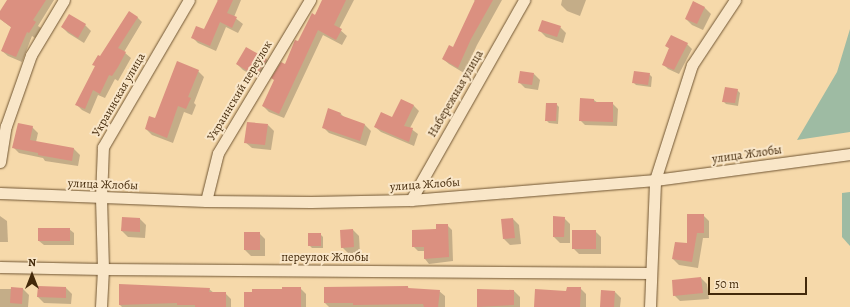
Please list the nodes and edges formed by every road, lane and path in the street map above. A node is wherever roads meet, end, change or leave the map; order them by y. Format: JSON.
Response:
{"nodes":[{"id":1,"x":64,"y":0,"type":"edge"},
{"id":2,"x":189,"y":0,"type":"edge"},
{"id":3,"x":310,"y":0,"type":"edge"},
{"id":4,"x":524,"y":0,"type":"edge"},
{"id":5,"x":735,"y":0,"type":"edge"},
{"id":6,"x":850,"y":154,"type":"edge"},
{"id":7,"x":0,"y":162,"type":"edge"},
{"id":8,"x":655,"y":180,"type":"junction"},
{"id":9,"x":0,"y":193,"type":"edge"},
{"id":10,"x":101,"y":198,"type":"junction"},
{"id":11,"x":411,"y":200,"type":"junction"},
{"id":12,"x":206,"y":201,"type":"junction"},
{"id":13,"x":0,"y":266,"type":"edge"},
{"id":14,"x":103,"y":269,"type":"junction"},
{"id":15,"x":651,"y":273,"type":"junction"},
{"id":16,"x":102,"y":307,"type":"edge"},
{"id":17,"x":650,"y":307,"type":"edge"}],
"edges":[{"from":1,"to":7,"type":"street"},
{"from":2,"to":10,"type":"street","name":"Украинская улица"},
{"from":3,"to":12,"type":"street","name":"Украинский переулок"},
{"from":4,"to":11,"type":"street","name":"Набережная улица"},
{"from":5,"to":8,"type":"street"},
{"from":6,"to":8,"type":"street","name":"улица Жлобы"},
{"from":8,"to":11,"type":"street","name":"улица Жлобы"},
{"from":8,"to":15,"type":"street"},
{"from":9,"to":10,"type":"street","name":"улица Жлобы"},
{"from":10,"to":12,"type":"street","name":"улица Жлобы"},
{"from":10,"to":14,"type":"street","name":"Украинская улица"},
{"from":11,"to":12,"type":"street","name":"улица Жлобы"},
{"from":13,"to":14,"type":"street","name":"переулок Жлобы"},
{"from":14,"to":15,"type":"street","name":"переулок Жлобы"},
{"from":14,"to":16,"type":"street","name":"Украинская улица"},
{"from":15,"to":17,"type":"street"}]}
